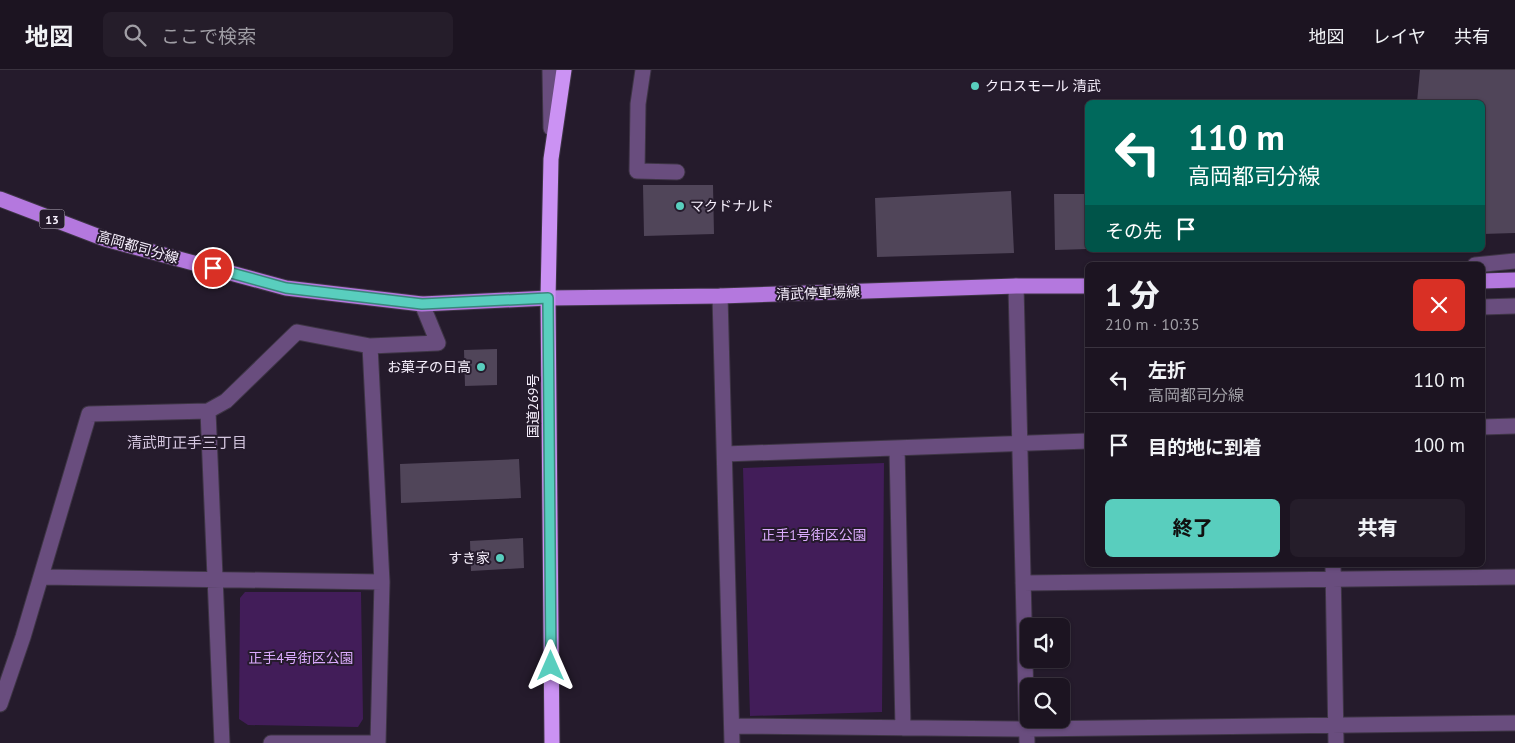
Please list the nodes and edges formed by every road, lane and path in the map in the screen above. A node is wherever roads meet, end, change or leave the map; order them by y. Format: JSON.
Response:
{"nodes":[{"id":1,"x":550,"y":70,"type":"edge"},
{"id":2,"x":564,"y":70,"type":"edge"},
{"id":3,"x":643,"y":70,"type":"edge"},
{"id":4,"x":551,"y":159,"type":"junction"},
{"id":5,"x":677,"y":172,"type":"dead end"},
{"id":6,"x":0,"y":199,"type":"edge"},
{"id":7,"x":1515,"y":261,"type":"edge"},
{"id":8,"x":1485,"y":264,"type":"edge"},
{"id":9,"x":1515,"y":280,"type":"edge"},
{"id":10,"x":1485,"y":281,"type":"edge"},
{"id":11,"x":1016,"y":286,"type":"junction"},
{"id":12,"x":1085,"y":286,"type":"edge"},
{"id":13,"x":720,"y":296,"type":"junction"},
{"id":14,"x":548,"y":298,"type":"junction"},
{"id":15,"x":422,"y":304,"type":"junction"},
{"id":16,"x":1515,"y":306,"type":"edge"},
{"id":17,"x":1485,"y":307,"type":"edge"},
{"id":18,"x":370,"y":346,"type":"junction"},
{"id":19,"x":208,"y":411,"type":"junction"},
{"id":20,"x":1515,"y":426,"type":"edge"},
{"id":21,"x":1485,"y":427,"type":"edge"},
{"id":22,"x":1085,"y":441,"type":"edge"},
{"id":23,"x":1020,"y":444,"type":"junction"},
{"id":24,"x":897,"y":448,"type":"junction"},
{"id":25,"x":725,"y":454,"type":"junction"},
{"id":26,"x":1333,"y":572,"type":"edge"},
{"id":27,"x":1515,"y":577,"type":"edge"},
{"id":28,"x":41,"y":578,"type":"junction"},
{"id":29,"x":216,"y":581,"type":"junction"},
{"id":30,"x":382,"y":582,"type":"junction"},
{"id":31,"x":1023,"y":583,"type":"junction"},
{"id":32,"x":0,"y":704,"type":"edge"},
{"id":33,"x":1515,"y":723,"type":"edge"},
{"id":34,"x":1335,"y":725,"type":"junction"},
{"id":35,"x":732,"y":726,"type":"junction"},
{"id":36,"x":904,"y":728,"type":"junction"},
{"id":37,"x":1027,"y":736,"type":"edge"},
{"id":38,"x":222,"y":743,"type":"edge"},
{"id":39,"x":271,"y":743,"type":"edge"},
{"id":40,"x":378,"y":743,"type":"edge"},
{"id":41,"x":552,"y":743,"type":"edge"},
{"id":42,"x":732,"y":743,"type":"edge"},
{"id":43,"x":1336,"y":743,"type":"edge"}],
"edges":[{"from":1,"to":4,"type":"street"},
{"from":2,"to":4,"type":"highway","name":"国道269号"},
{"from":3,"to":5,"type":"street"},
{"from":4,"to":14,"type":"highway","name":"国道269号"},
{"from":6,"to":15,"type":"main road","name":"高岡都司分線","number":"13"},
{"from":7,"to":8,"type":"street"},
{"from":9,"to":10,"type":"main road"},
{"from":11,"to":12,"type":"main road","name":"清武停車場線"},
{"from":11,"to":13,"type":"main road","name":"清武停車場線"},
{"from":11,"to":23,"type":"street"},
{"from":13,"to":14,"type":"main road","name":"清武停車場線"},
{"from":13,"to":25,"type":"street"},
{"from":14,"to":15,"type":"main road","name":"高岡都司分線","number":"13"},
{"from":14,"to":41,"type":"highway","name":"国道269号"},
{"from":15,"to":18,"type":"street"},
{"from":16,"to":17,"type":"street"},
{"from":18,"to":19,"type":"street"},
{"from":18,"to":30,"type":"street"},
{"from":19,"to":28,"type":"street"},
{"from":19,"to":29,"type":"street"},
{"from":20,"to":21,"type":"street"},
{"from":22,"to":23,"type":"street"},
{"from":23,"to":24,"type":"street"},
{"from":23,"to":31,"type":"street"},
{"from":24,"to":25,"type":"street"},
{"from":24,"to":36,"type":"street"},
{"from":25,"to":35,"type":"street"},
{"from":26,"to":27,"type":"street"},
{"from":26,"to":31,"type":"street"},
{"from":26,"to":34,"type":"street"},
{"from":28,"to":29,"type":"street"},
{"from":28,"to":32,"type":"street"},
{"from":29,"to":30,"type":"street"},
{"from":29,"to":38,"type":"street"},
{"from":30,"to":40,"type":"street"},
{"from":31,"to":37,"type":"street"},
{"from":33,"to":34,"type":"street"},
{"from":34,"to":37,"type":"street"},
{"from":34,"to":43,"type":"street"},
{"from":35,"to":36,"type":"street"},
{"from":35,"to":42,"type":"street"},
{"from":36,"to":37,"type":"street"},
{"from":39,"to":40,"type":"street"}]}
